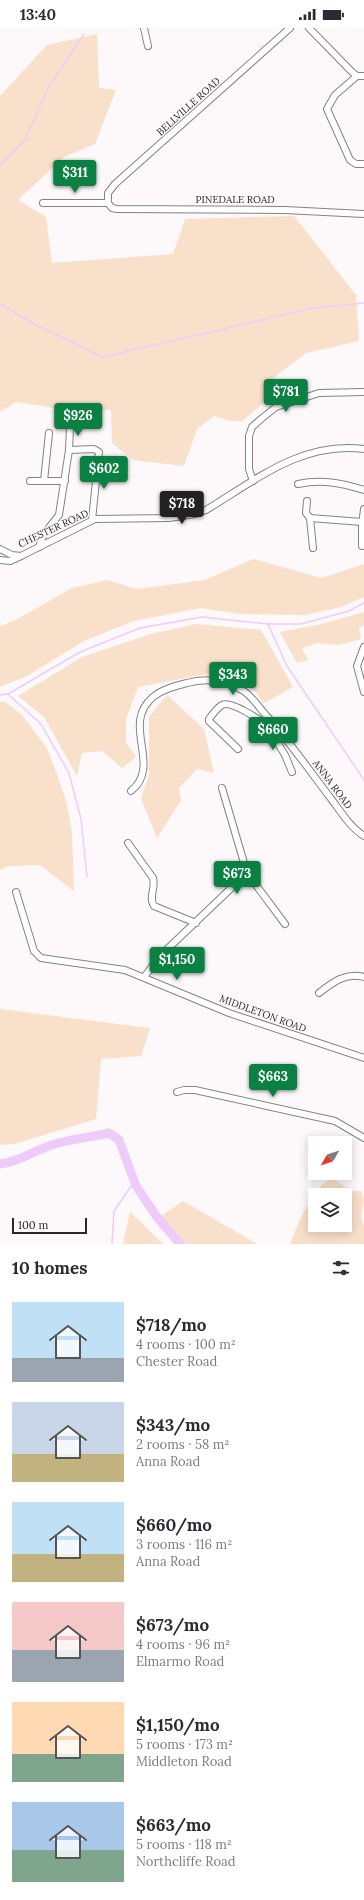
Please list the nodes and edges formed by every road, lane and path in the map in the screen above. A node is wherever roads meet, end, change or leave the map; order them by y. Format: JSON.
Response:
{"nodes":[{"id":1,"x":144,"y":28,"type":"edge"},
{"id":2,"x":290,"y":28,"type":"edge"},
{"id":3,"x":309,"y":28,"type":"edge"},
{"id":4,"x":148,"y":46,"type":"dead end"},
{"id":5,"x":357,"y":76,"type":"junction"},
{"id":6,"x":364,"y":76,"type":"edge"},
{"id":7,"x":364,"y":164,"type":"edge"},
{"id":8,"x":43,"y":203,"type":"dead end"},
{"id":9,"x":108,"y":203,"type":"junction"},
{"id":10,"x":364,"y":214,"type":"edge"},
{"id":11,"x":364,"y":392,"type":"edge"},
{"id":12,"x":74,"y":420,"type":"dead end"},
{"id":13,"x":49,"y":433,"type":"dead end"},
{"id":14,"x":364,"y":449,"type":"edge"},
{"id":15,"x":69,"y":450,"type":"junction"},
{"id":16,"x":30,"y":481,"type":"dead end"},
{"id":17,"x":44,"y":481,"type":"junction"},
{"id":18,"x":65,"y":481,"type":"junction"},
{"id":19,"x":253,"y":481,"type":"junction"},
{"id":20,"x":298,"y":484,"type":"dead end"},
{"id":21,"x":364,"y":490,"type":"edge"},
{"id":22,"x":307,"y":501,"type":"dead end"},
{"id":23,"x":364,"y":509,"type":"edge"},
{"id":24,"x":310,"y":518,"type":"junction"},
{"id":25,"x":92,"y":520,"type":"junction"},
{"id":26,"x":362,"y":522,"type":"junction"},
{"id":27,"x":362,"y":546,"type":"dead end"},
{"id":28,"x":39,"y":547,"type":"junction"},
{"id":29,"x":313,"y":548,"type":"dead end"},
{"id":30,"x":0,"y":549,"type":"edge"},
{"id":31,"x":21,"y":556,"type":"junction"},
{"id":32,"x":0,"y":560,"type":"edge"},
{"id":33,"x":364,"y":647,"type":"edge"},
{"id":34,"x":364,"y":692,"type":"edge"},
{"id":35,"x":270,"y":724,"type":"junction"},
{"id":36,"x":238,"y":749,"type":"dead end"},
{"id":37,"x":292,"y":772,"type":"dead end"},
{"id":38,"x":222,"y":788,"type":"dead end"},
{"id":39,"x":131,"y":791,"type":"dead end"},
{"id":40,"x":364,"y":836,"type":"edge"},
{"id":41,"x":128,"y":843,"type":"dead end"},
{"id":42,"x":247,"y":873,"type":"junction"},
{"id":43,"x":16,"y":892,"type":"dead end"},
{"id":44,"x":196,"y":923,"type":"junction"},
{"id":45,"x":285,"y":924,"type":"dead end"},
{"id":46,"x":145,"y":976,"type":"junction"},
{"id":47,"x":364,"y":977,"type":"edge"},
{"id":48,"x":319,"y":993,"type":"dead end"},
{"id":49,"x":364,"y":1058,"type":"edge"},
{"id":50,"x":177,"y":1092,"type":"dead end"},
{"id":51,"x":364,"y":1138,"type":"edge"}],
"edges":[{"from":1,"to":4,"type":"street"},
{"from":2,"to":9,"type":"street","name":"BELLVILLE ROAD"},
{"from":3,"to":5,"type":"street"},
{"from":5,"to":6,"type":"street"},
{"from":5,"to":7,"type":"street"},
{"from":8,"to":9,"type":"street"},
{"from":9,"to":10,"type":"street","name":"PINEDALE ROAD"},
{"from":11,"to":19,"type":"street"},
{"from":12,"to":15,"type":"street"},
{"from":13,"to":17,"type":"street"},
{"from":14,"to":19,"type":"street","name":"CHESTER ROAD"},
{"from":15,"to":18,"type":"street"},
{"from":15,"to":25,"type":"street"},
{"from":16,"to":17,"type":"street"},
{"from":17,"to":18,"type":"street"},
{"from":18,"to":28,"type":"street"},
{"from":19,"to":25,"type":"street","name":"CHESTER ROAD"},
{"from":20,"to":21,"type":"street"},
{"from":22,"to":24,"type":"street"},
{"from":23,"to":26,"type":"street"},
{"from":24,"to":26,"type":"street"},
{"from":24,"to":29,"type":"street"},
{"from":25,"to":28,"type":"street","name":"CHESTER ROAD"},
{"from":26,"to":27,"type":"street"},
{"from":28,"to":31,"type":"street","name":"CHESTER ROAD"},
{"from":30,"to":31,"type":"street","name":"CHESTER ROAD"},
{"from":31,"to":32,"type":"street"},
{"from":33,"to":34,"type":"street"},
{"from":35,"to":36,"type":"street"},
{"from":35,"to":37,"type":"street"},
{"from":35,"to":39,"type":"street","name":"ANNA ROAD"},
{"from":35,"to":40,"type":"street","name":"ANNA ROAD"},
{"from":38,"to":42,"type":"street"},
{"from":41,"to":44,"type":"street"},
{"from":42,"to":44,"type":"street"},
{"from":42,"to":45,"type":"street"},
{"from":43,"to":46,"type":"street","name":"MIDDLETON ROAD"},
{"from":44,"to":46,"type":"street"},
{"from":46,"to":49,"type":"street","name":"MIDDLETON ROAD"},
{"from":47,"to":48,"type":"street"},
{"from":50,"to":51,"type":"street"}]}
